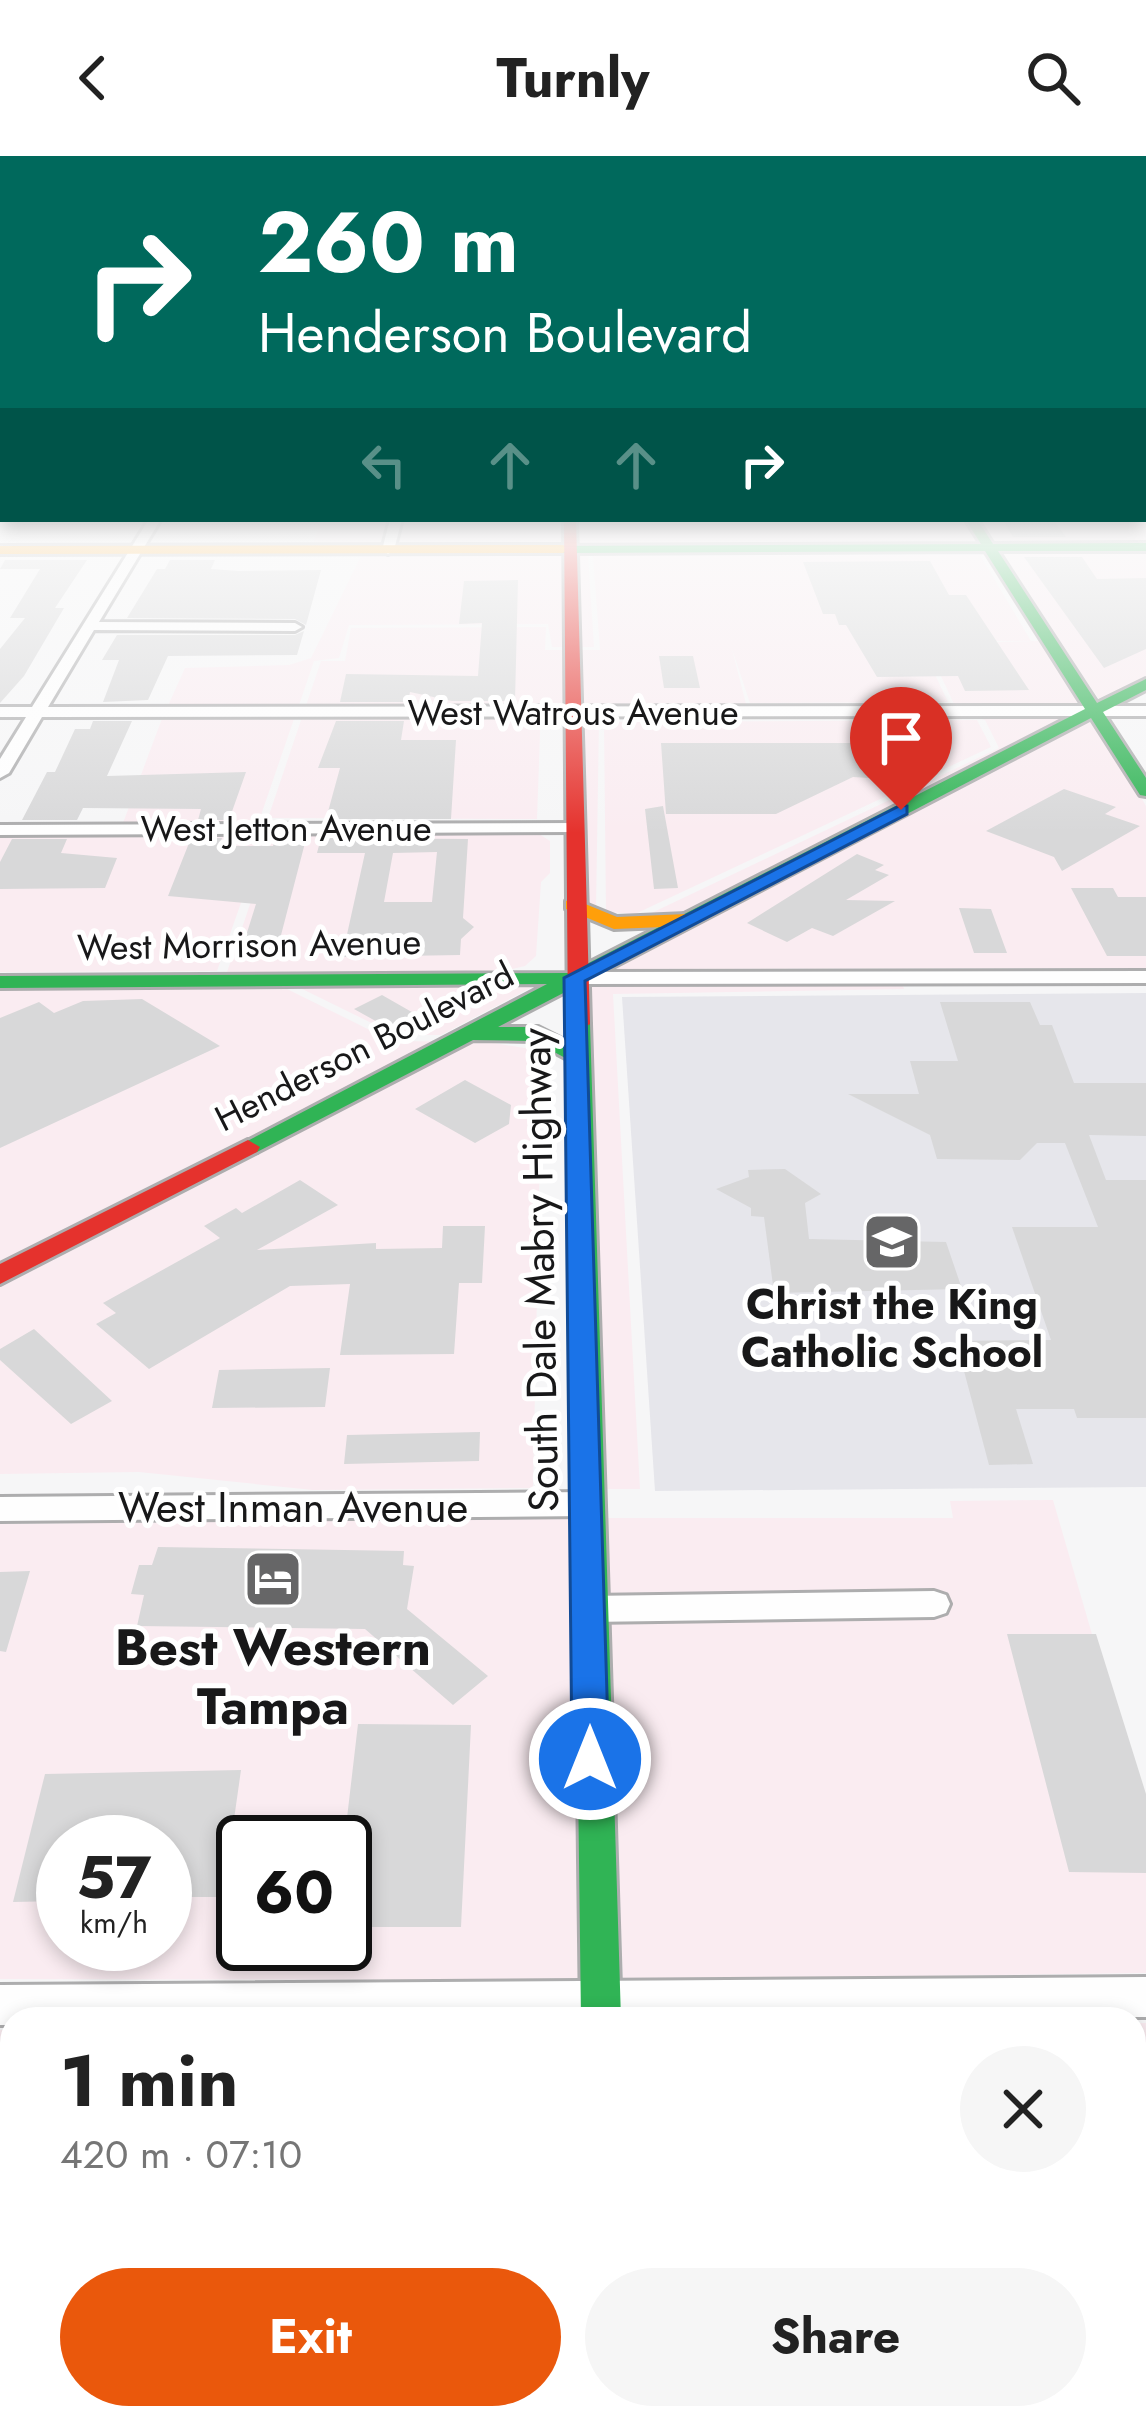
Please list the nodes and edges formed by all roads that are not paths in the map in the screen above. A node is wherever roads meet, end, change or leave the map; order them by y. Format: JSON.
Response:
{"nodes":[{"id":1,"x":93,"y":621,"type":"edge"},
{"id":2,"x":571,"y":621,"type":"edge"},
{"id":3,"x":1036,"y":621,"type":"edge"},
{"id":4,"x":90,"y":626,"type":"junction"},
{"id":5,"x":295,"y":626,"type":"dead end"},
{"id":6,"x":1146,"y":685,"type":"edge"},
{"id":7,"x":1094,"y":711,"type":"junction"},
{"id":8,"x":1146,"y":711,"type":"edge"},
{"id":9,"x":0,"y":712,"type":"edge"},
{"id":10,"x":37,"y":712,"type":"junction"},
{"id":11,"x":572,"y":712,"type":"junction"},
{"id":12,"x":0,"y":772,"type":"edge"},
{"id":13,"x":1146,"y":791,"type":"edge"},
{"id":14,"x":573,"y":826,"type":"junction"},
{"id":15,"x":0,"y":830,"type":"edge"},
{"id":16,"x":573,"y":905,"type":"junction"},
{"id":17,"x":687,"y":920,"type":"junction"},
{"id":18,"x":1146,"y":977,"type":"edge"},
{"id":19,"x":574,"y":978,"type":"junction"},
{"id":20,"x":0,"y":982,"type":"edge"},
{"id":21,"x":464,"y":1033,"type":"junction"},
{"id":22,"x":578,"y":1056,"type":"junction"},
{"id":23,"x":0,"y":1276,"type":"edge"},
{"id":24,"x":586,"y":1504,"type":"junction"},
{"id":25,"x":0,"y":1509,"type":"edge"},
{"id":26,"x":934,"y":1604,"type":"dead end"},
{"id":27,"x":589,"y":1609,"type":"junction"},
{"id":28,"x":1146,"y":1997,"type":"edge"},
{"id":29,"x":0,"y":2005,"type":"edge"},
{"id":30,"x":172,"y":2007,"type":"edge"},
{"id":31,"x":601,"y":2007,"type":"edge"},
{"id":32,"x":783,"y":2007,"type":"edge"}],
"edges":[{"from":1,"to":4,"type":"street"},
{"from":2,"to":11,"type":"main road","name":"South Dale Mabry Highway"},
{"from":3,"to":7,"type":"main road"},
{"from":4,"to":5,"type":"street"},
{"from":4,"to":10,"type":"street"},
{"from":6,"to":7,"type":"main road","name":"Henderson Boulevard"},
{"from":7,"to":8,"type":"street","name":"West Watrous Avenue"},
{"from":7,"to":11,"type":"street","name":"West Watrous Avenue"},
{"from":7,"to":13,"type":"main road"},
{"from":7,"to":17,"type":"main road","name":"Henderson Boulevard"},
{"from":9,"to":10,"type":"street","name":"West Watrous Avenue"},
{"from":10,"to":11,"type":"street","name":"West Watrous Avenue"},
{"from":10,"to":12,"type":"street"},
{"from":11,"to":14,"type":"main road","name":"South Dale Mabry Highway"},
{"from":14,"to":15,"type":"street","name":"West Jetton Avenue"},
{"from":14,"to":16,"type":"main road","name":"South Dale Mabry Highway"},
{"from":16,"to":17,"type":"main road"},
{"from":16,"to":19,"type":"main road","name":"South Dale Mabry Highway"},
{"from":17,"to":19,"type":"main road","name":"Henderson Boulevard"},
{"from":18,"to":19,"type":"street","name":"West Morrison Avenue"},
{"from":19,"to":20,"type":"main road","name":"West Morrison Avenue"},
{"from":19,"to":21,"type":"main road","name":"Henderson Boulevard"},
{"from":19,"to":22,"type":"main road","name":"South Dale Mabry Highway"},
{"from":21,"to":22,"type":"main road"},
{"from":21,"to":23,"type":"main road","name":"Henderson Boulevard"},
{"from":22,"to":24,"type":"main road","name":"South Dale Mabry Highway"},
{"from":24,"to":25,"type":"street","name":"West Inman Avenue"},
{"from":24,"to":27,"type":"main road","name":"South Dale Mabry Highway"},
{"from":26,"to":27,"type":"street"},
{"from":27,"to":31,"type":"main road","name":"South Dale Mabry Highway"},
{"from":28,"to":32,"type":"street"},
{"from":29,"to":30,"type":"street"}]}
